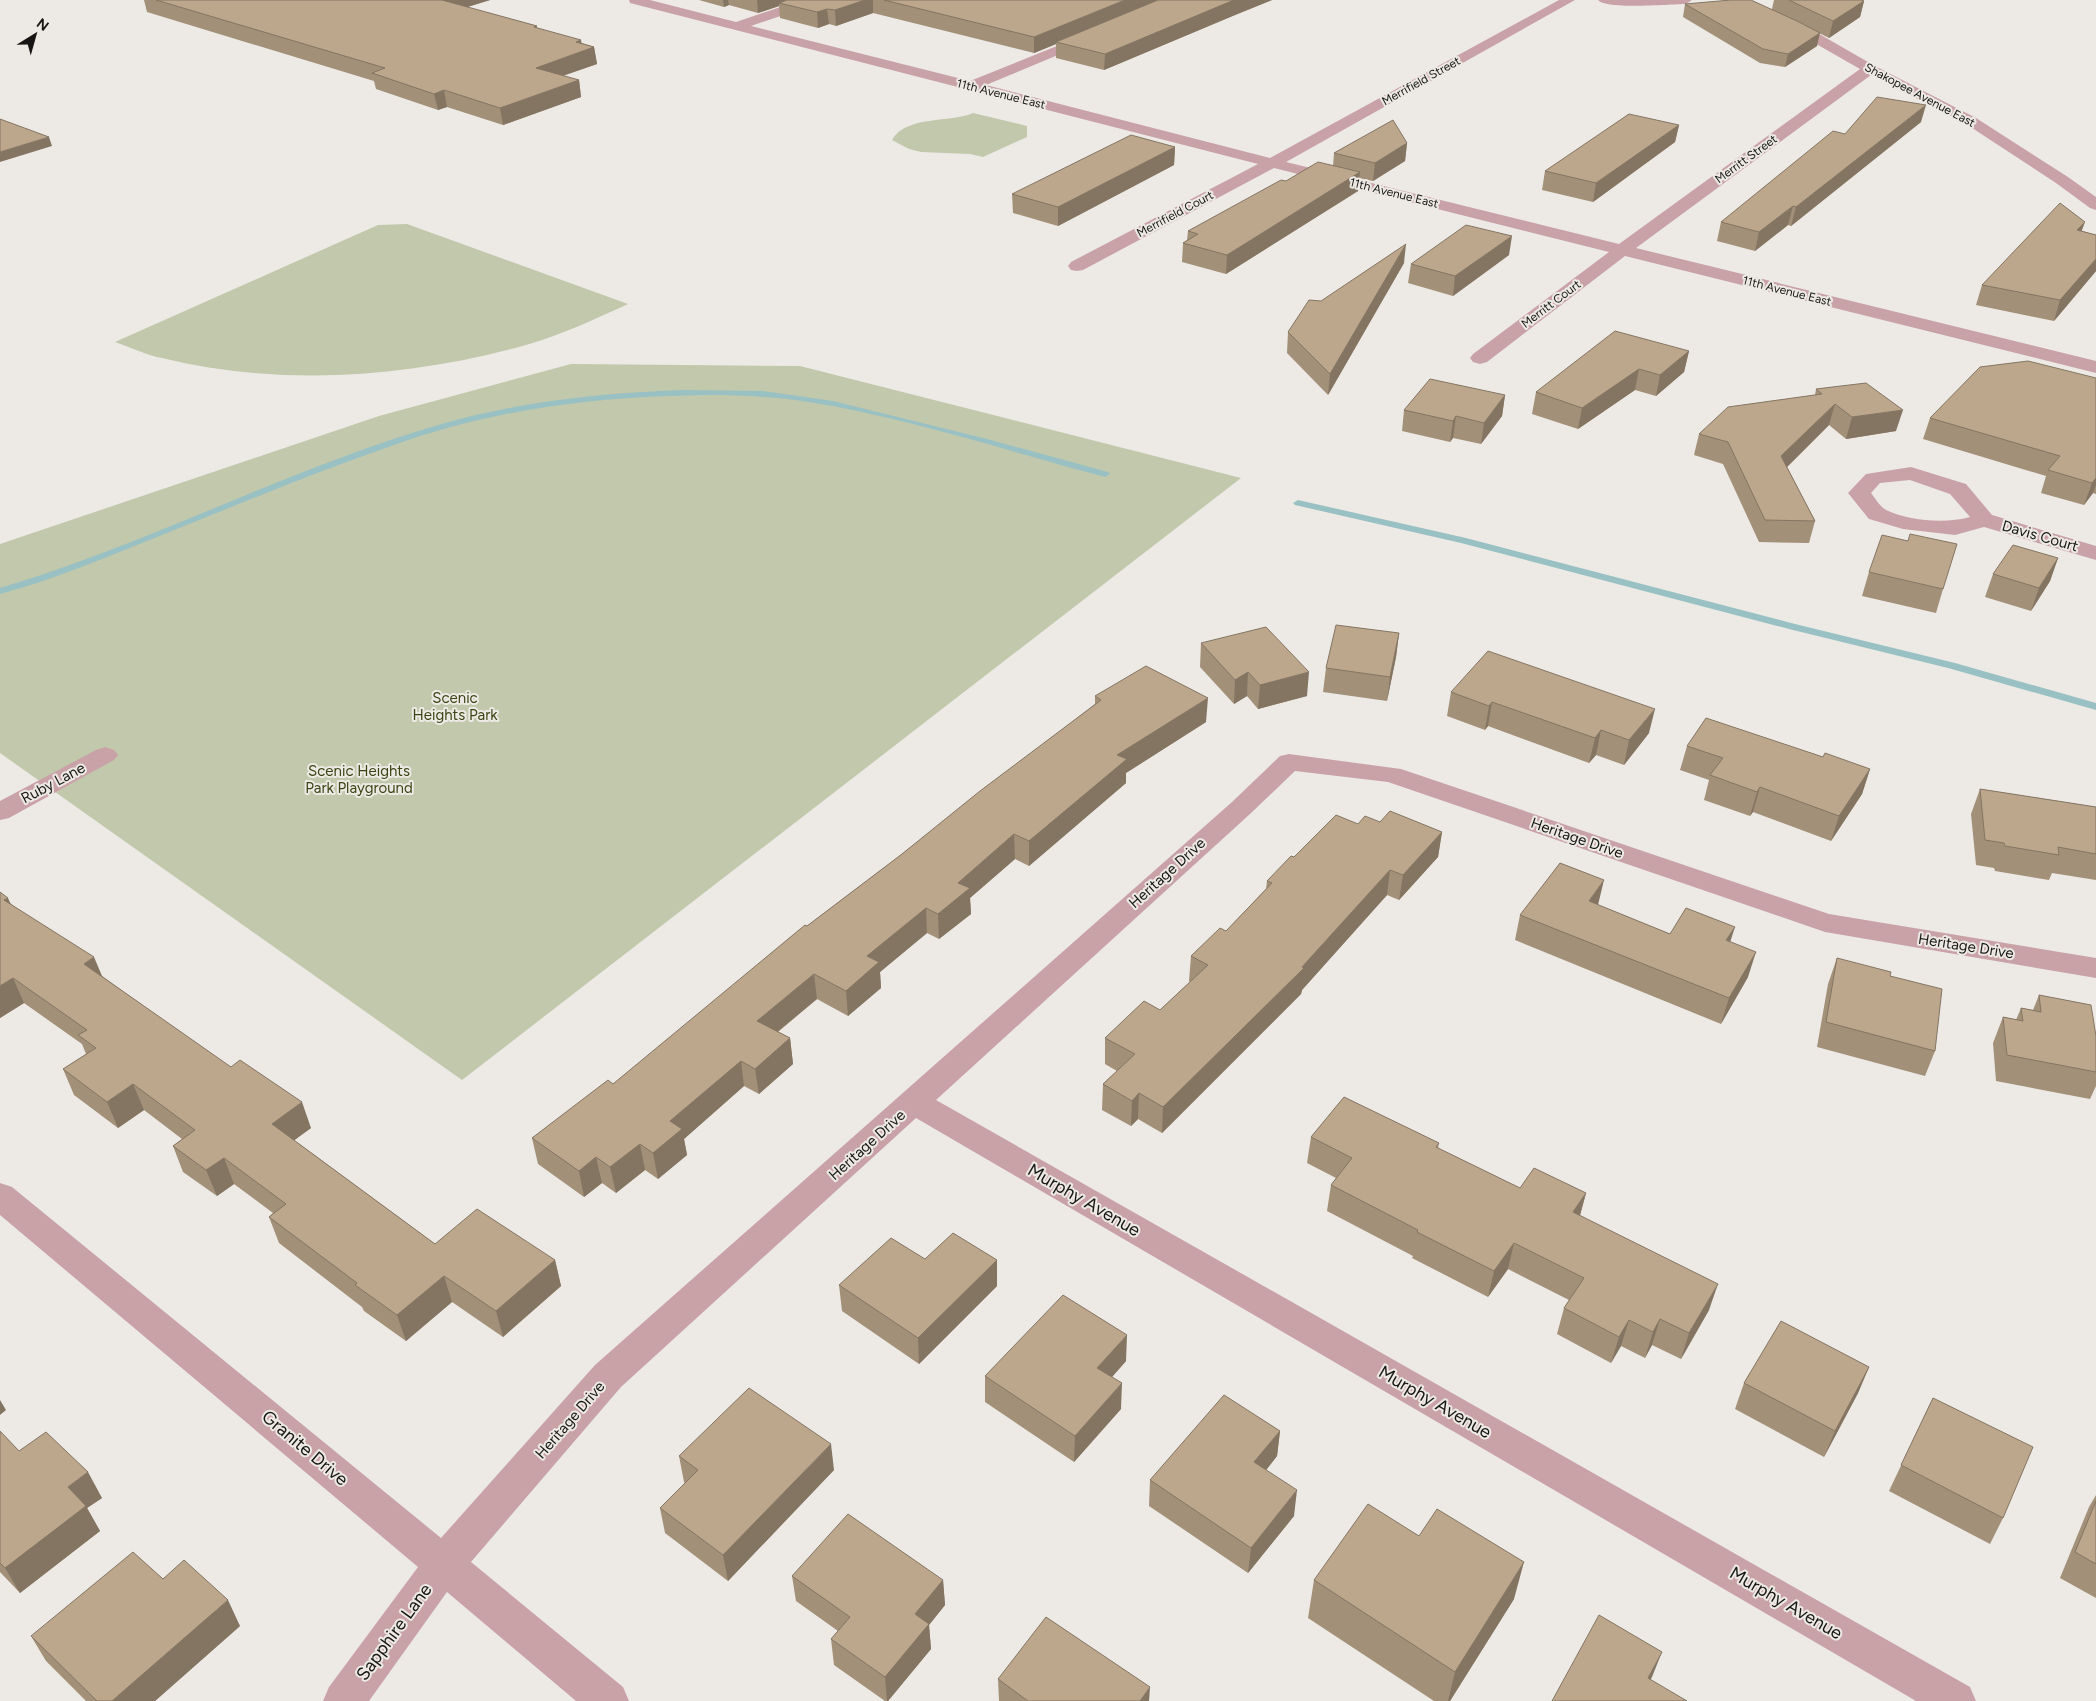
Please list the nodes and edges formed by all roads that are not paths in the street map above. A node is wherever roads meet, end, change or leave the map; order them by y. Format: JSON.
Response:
{"nodes":[{"id":1,"x":635,"y":0,"type":"edge"},
{"id":2,"x":814,"y":0,"type":"edge"},
{"id":3,"x":1569,"y":0,"type":"edge"},
{"id":4,"x":1604,"y":0,"type":"edge"},
{"id":5,"x":1686,"y":0,"type":"edge"},
{"id":6,"x":1736,"y":0,"type":"edge"},
{"id":7,"x":737,"y":26,"type":"junction"},
{"id":8,"x":1097,"y":34,"type":"edge"},
{"id":9,"x":1870,"y":69,"type":"junction"},
{"id":10,"x":972,"y":86,"type":"junction"},
{"id":11,"x":1272,"y":162,"type":"junction"},
{"id":12,"x":2096,"y":205,"type":"edge"},
{"id":13,"x":1622,"y":250,"type":"junction"},
{"id":14,"x":1077,"y":266,"type":"dead end"},
{"id":15,"x":1480,"y":358,"type":"dead end"},
{"id":16,"x":2096,"y":367,"type":"edge"},
{"id":17,"x":1984,"y":520,"type":"junction"},
{"id":18,"x":2096,"y":552,"type":"edge"},
{"id":19,"x":105,"y":755,"type":"dead end"},
{"id":20,"x":0,"y":812,"type":"edge"},
{"id":21,"x":2096,"y":968,"type":"edge"},
{"id":22,"x":914,"y":1102,"type":"junction"},
{"id":23,"x":0,"y":1196,"type":"edge"},
{"id":24,"x":444,"y":1564,"type":"junction"},
{"id":25,"x":344,"y":1701,"type":"edge"},
{"id":26,"x":608,"y":1701,"type":"edge"},
{"id":27,"x":1955,"y":1701,"type":"edge"}],
"edges":[{"from":1,"to":7,"type":"street","name":"11th Avenue East"},
{"from":2,"to":7,"type":"street"},
{"from":3,"to":11,"type":"street","name":"Merrifield Street"},
{"from":4,"to":5,"type":"street"},
{"from":6,"to":9,"type":"street","name":"Shakopee Avenue East"},
{"from":7,"to":10,"type":"street","name":"11th Avenue East"},
{"from":8,"to":10,"type":"street"},
{"from":9,"to":12,"type":"street","name":"Shakopee Avenue East"},
{"from":9,"to":13,"type":"street","name":"Merritt Street"},
{"from":10,"to":11,"type":"street","name":"11th Avenue East"},
{"from":11,"to":13,"type":"street","name":"11th Avenue East"},
{"from":11,"to":14,"type":"street","name":"Merrifield Court"},
{"from":13,"to":15,"type":"street","name":"Merritt Court"},
{"from":13,"to":16,"type":"street","name":"11th Avenue East"},
{"from":17,"to":17,"type":"street","name":"Davis Court"},
{"from":17,"to":18,"type":"street","name":"Davis Court"},
{"from":19,"to":20,"type":"street","name":"Ruby Lane"},
{"from":21,"to":22,"type":"street","name":"Heritage Drive"},
{"from":22,"to":24,"type":"street","name":"Heritage Drive"},
{"from":22,"to":27,"type":"street","name":"Murphy Avenue"},
{"from":23,"to":24,"type":"street","name":"Granite Drive"},
{"from":24,"to":25,"type":"street","name":"Sapphire Lane"},
{"from":24,"to":26,"type":"street","name":"Granite Drive"}]}
